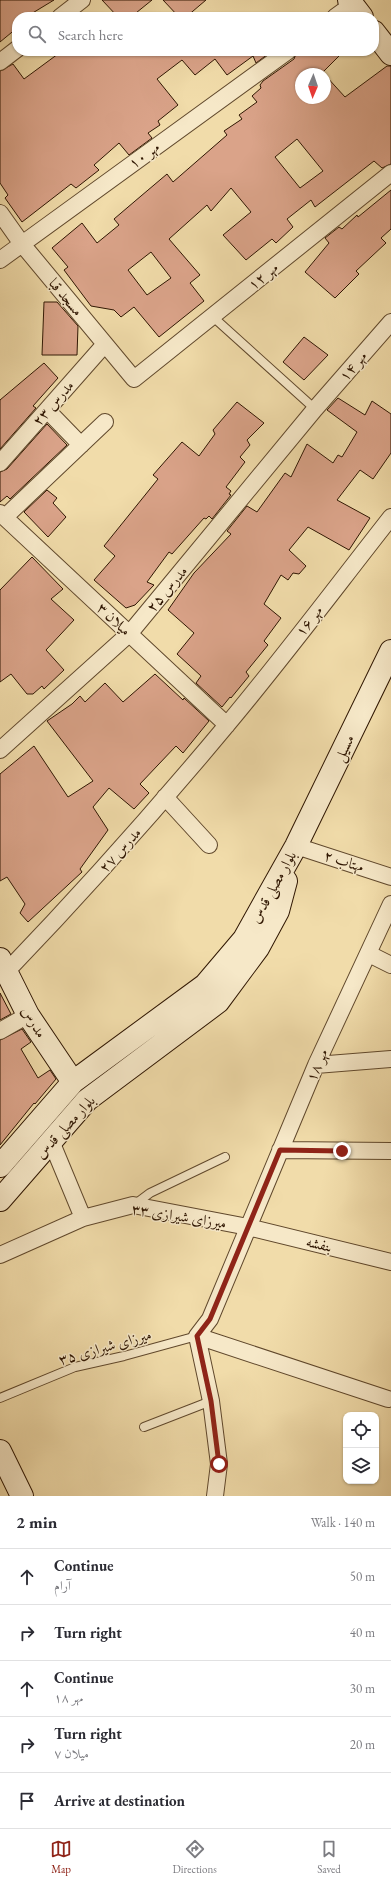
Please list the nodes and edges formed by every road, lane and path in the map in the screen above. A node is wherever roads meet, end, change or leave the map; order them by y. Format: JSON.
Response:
{"nodes":[{"id":1,"x":82,"y":0,"type":"edge"},
{"id":2,"x":355,"y":7,"type":"edge"},
{"id":3,"x":66,"y":12,"type":"edge"},
{"id":4,"x":345,"y":12,"type":"edge"},
{"id":5,"x":379,"y":38,"type":"edge"},
{"id":6,"x":12,"y":53,"type":"edge"},
{"id":7,"x":391,"y":54,"type":"edge"},
{"id":8,"x":281,"y":56,"type":"edge"},
{"id":9,"x":0,"y":62,"type":"edge"},
{"id":10,"x":391,"y":173,"type":"edge"},
{"id":11,"x":0,"y":213,"type":"edge"},
{"id":12,"x":22,"y":244,"type":"junction"},
{"id":13,"x":0,"y":260,"type":"edge"},
{"id":14,"x":212,"y":316,"type":"junction"},
{"id":15,"x":391,"y":322,"type":"edge"},
{"id":16,"x":105,"y":344,"type":"junction"},
{"id":17,"x":134,"y":379,"type":"joint"},
{"id":18,"x":315,"y":409,"type":"junction"},
{"id":19,"x":47,"y":410,"type":"junction"},
{"id":20,"x":105,"y":422,"type":"dead end"},
{"id":21,"x":81,"y":445,"type":"junction"},
{"id":22,"x":0,"y":463,"type":"edge"},
{"id":23,"x":2,"y":515,"type":"edge"},
{"id":24,"x":391,"y":517,"type":"edge"},
{"id":25,"x":130,"y":633,"type":"junction"},
{"id":26,"x":391,"y":651,"type":"edge"},
{"id":27,"x":227,"y":724,"type":"junction"},
{"id":28,"x":0,"y":750,"type":"edge"},
{"id":29,"x":166,"y":797,"type":"junction"},
{"id":30,"x":209,"y":845,"type":"dead end"},
{"id":31,"x":296,"y":846,"type":"junction"},
{"id":32,"x":391,"y":876,"type":"edge"},
{"id":33,"x":391,"y":904,"type":"edge"},
{"id":34,"x":369,"y":954,"type":"junction"},
{"id":35,"x":3,"y":965,"type":"edge"},
{"id":36,"x":391,"y":965,"type":"edge"},
{"id":37,"x":28,"y":1016,"type":"junction"},
{"id":38,"x":0,"y":1031,"type":"edge"},
{"id":39,"x":391,"y":1058,"type":"edge"},
{"id":40,"x":316,"y":1066,"type":"junction"},
{"id":41,"x":73,"y":1082,"type":"junction"},
{"id":42,"x":51,"y":1141,"type":"junction"},
{"id":43,"x":280,"y":1150,"type":"junction"},
{"id":44,"x":391,"y":1151,"type":"edge"},
{"id":45,"x":225,"y":1157,"type":"dead end"},
{"id":46,"x":0,"y":1166,"type":"edge"},
{"id":47,"x":0,"y":1200,"type":"edge"},
{"id":48,"x":133,"y":1205,"type":"junction"},
{"id":49,"x":83,"y":1218,"type":"junction"},
{"id":50,"x":248,"y":1227,"type":"junction"},
{"id":51,"x":0,"y":1255,"type":"edge"},
{"id":52,"x":391,"y":1262,"type":"edge"},
{"id":53,"x":197,"y":1336,"type":"junction"},
{"id":54,"x":0,"y":1398,"type":"edge"},
{"id":55,"x":388,"y":1399,"type":"dead end"},
{"id":56,"x":211,"y":1401,"type":"junction"},
{"id":57,"x":144,"y":1427,"type":"dead end"},
{"id":58,"x":0,"y":1451,"type":"edge"},
{"id":59,"x":22,"y":1496,"type":"edge"},
{"id":60,"x":215,"y":1496,"type":"edge"}],
"edges":[{"from":1,"to":3,"type":"street"},
{"from":2,"to":4,"type":"street"},
{"from":5,"to":7,"type":"main road"},
{"from":6,"to":9,"type":"street"},
{"from":8,"to":12,"type":"street","name":"مهر ۱۰"},
{"from":10,"to":14,"type":"street","name":"مهر ۱۲"},
{"from":11,"to":12,"type":"street","name":"مسجد قبا"},
{"from":12,"to":13,"type":"street","name":"مهر ۱۰"},
{"from":12,"to":16,"type":"street","name":"مسجد قبا"},
{"from":14,"to":17,"type":"street","name":"مهر ۱۲"},
{"from":14,"to":18,"type":"lane"},
{"from":15,"to":18,"type":"street","name":"مهر ۱۴"},
{"from":16,"to":17,"type":"street","name":"مسجد قبا"},
{"from":16,"to":19,"type":"street","name":"مدرس ۲۳"},
{"from":18,"to":25,"type":"street","name":"مدرس ۲۵"},
{"from":19,"to":21,"type":"street"},
{"from":19,"to":22,"type":"street","name":"مدرس ۲۳"},
{"from":20,"to":21,"type":"street"},
{"from":21,"to":23,"type":"street"},
{"from":23,"to":25,"type":"street","name":"میلان ۳"},
{"from":24,"to":27,"type":"street","name":"مهر ۱۶"},
{"from":25,"to":27,"type":"street","name":"میلان ۳"},
{"from":25,"to":28,"type":"street","name":"مدرس ۲۵"},
{"from":26,"to":31,"type":"main road","name":"مسیل"},
{"from":27,"to":29,"type":"street","name":"مدرس ۲۷"},
{"from":29,"to":30,"type":"street"},
{"from":29,"to":35,"type":"street","name":"مدرس ۲۷"},
{"from":31,"to":32,"type":"street","name":"مهتاب ۲"},
{"from":31,"to":41,"type":"main road","name":"بلوار مصلی قدس"},
{"from":31,"to":42,"type":"main road","name":"بلوار مصلی قدس"},
{"from":33,"to":34,"type":"street","name":"مهر ۱۸"},
{"from":34,"to":36,"type":"street"},
{"from":34,"to":40,"type":"street","name":"مهر ۱۸"},
{"from":35,"to":37,"type":"main road","name":"مدرس"},
{"from":37,"to":38,"type":"street"},
{"from":37,"to":41,"type":"main road","name":"مدرس"},
{"from":39,"to":40,"type":"street"},
{"from":40,"to":43,"type":"street","name":"مهر ۱۸"},
{"from":41,"to":46,"type":"main road","name":"بلوار مصلی قدس"},
{"from":42,"to":47,"type":"main road","name":"بلوار مصلی قدس"},
{"from":42,"to":49,"type":"street"},
{"from":43,"to":44,"type":"street"},
{"from":43,"to":50,"type":"street","name":"مهر ۱۸"},
{"from":45,"to":48,"type":"lane"},
{"from":48,"to":49,"type":"street","name":"میرزای شیرازی ۳۳"},
{"from":48,"to":50,"type":"street","name":"میرزای شیرازی ۳۳"},
{"from":49,"to":51,"type":"street","name":"میرزای شیرازی ۳۳"},
{"from":50,"to":52,"type":"street","name":"بنفشه"},
{"from":50,"to":53,"type":"street","name":"مهر ۱۸"},
{"from":53,"to":54,"type":"lane","name":"میرزای شیرازی ۳۵"},
{"from":53,"to":55,"type":"street"},
{"from":53,"to":56,"type":"street"},
{"from":56,"to":57,"type":"lane"},
{"from":56,"to":60,"type":"street"},
{"from":58,"to":59,"type":"main road"}]}
